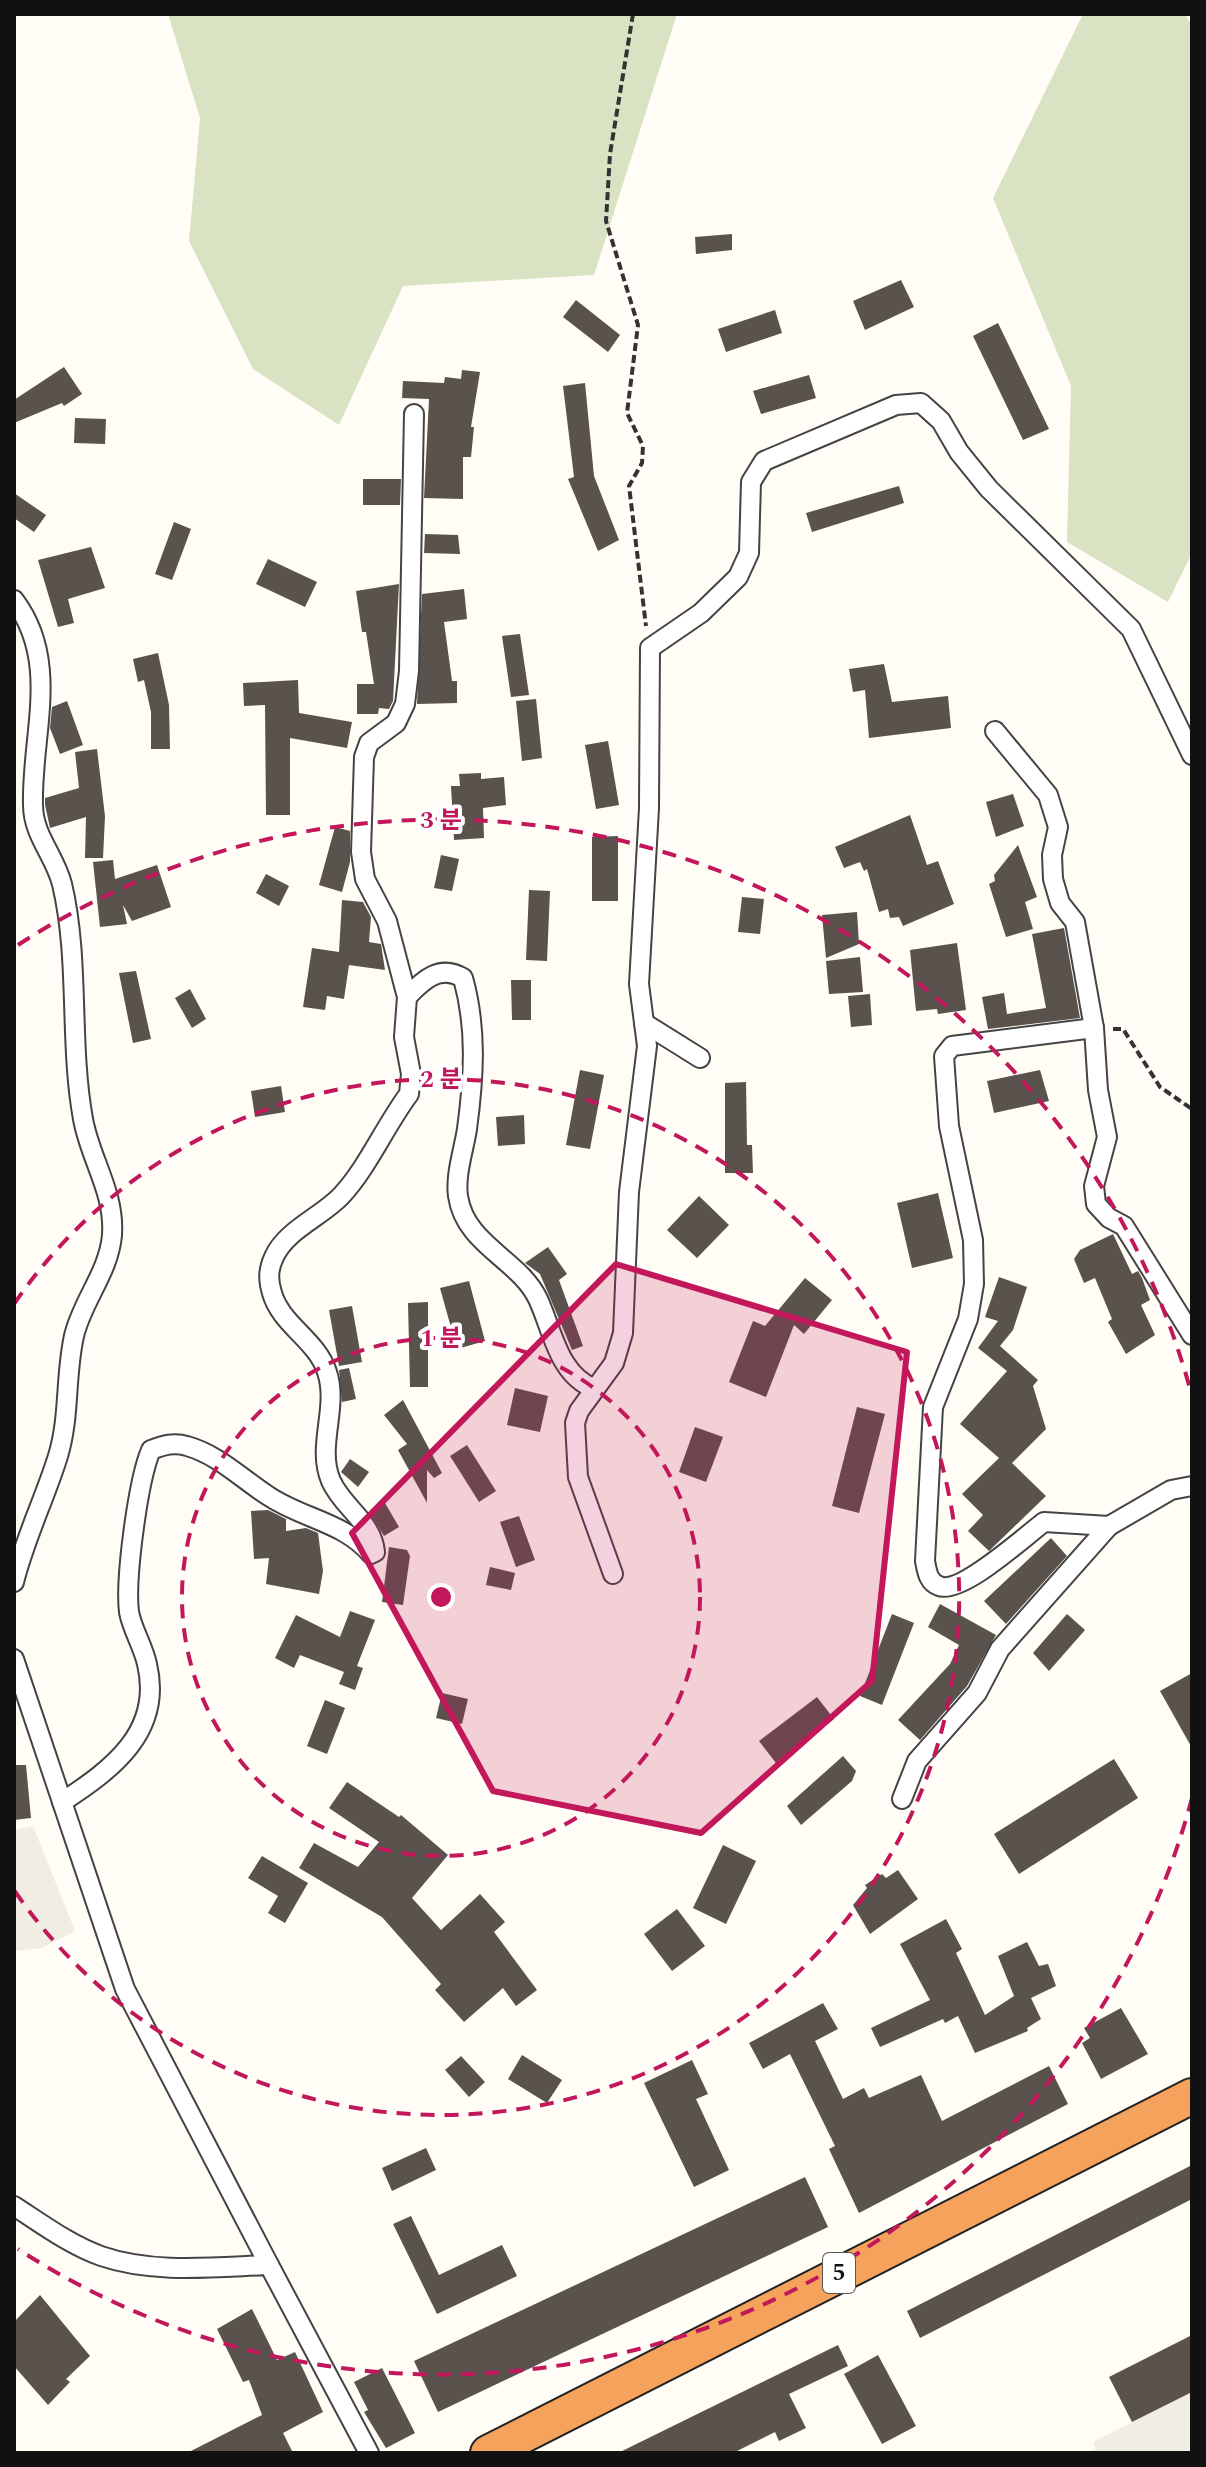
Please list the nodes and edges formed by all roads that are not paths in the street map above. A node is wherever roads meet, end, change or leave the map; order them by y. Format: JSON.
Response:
{"nodes":[{"id":1,"x":414,"y":414,"type":"dead end"},
{"id":2,"x":14,"y":600,"type":"edge"},
{"id":3,"x":995,"y":731,"type":"dead end"},
{"id":4,"x":1192,"y":755,"type":"edge"},
{"id":5,"x":407,"y":997,"type":"junction"},
{"id":6,"x":644,"y":1023,"type":"junction"},
{"id":7,"x":1094,"y":1028,"type":"junction"},
{"id":8,"x":700,"y":1058,"type":"dead end"},
{"id":9,"x":1192,"y":1335,"type":"edge"},
{"id":10,"x":595,"y":1389,"type":"junction"},
{"id":11,"x":1192,"y":1486,"type":"edge"},
{"id":12,"x":1109,"y":1526,"type":"junction"},
{"id":13,"x":613,"y":1574,"type":"dead end"},
{"id":14,"x":14,"y":1582,"type":"edge"},
{"id":15,"x":14,"y":1659,"type":"edge"},
{"id":16,"x":902,"y":1799,"type":"dead end"},
{"id":17,"x":62,"y":1802,"type":"junction"},
{"id":18,"x":1192,"y":2096,"type":"edge"},
{"id":19,"x":14,"y":2206,"type":"edge"},
{"id":20,"x":269,"y":2265,"type":"junction"},
{"id":21,"x":369,"y":2453,"type":"edge"},
{"id":22,"x":488,"y":2453,"type":"edge"}],
"edges":[{"from":1,"to":5,"type":"street"},
{"from":2,"to":14,"type":"street"},
{"from":3,"to":7,"type":"street"},
{"from":4,"to":6,"type":"street"},
{"from":5,"to":10,"type":"street"},
{"from":5,"to":17,"type":"street"},
{"from":6,"to":8,"type":"street"},
{"from":6,"to":10,"type":"street"},
{"from":7,"to":9,"type":"street"},
{"from":7,"to":12,"type":"street"},
{"from":10,"to":13,"type":"street"},
{"from":11,"to":12,"type":"street"},
{"from":12,"to":16,"type":"street"},
{"from":15,"to":17,"type":"street"},
{"from":17,"to":20,"type":"street"},
{"from":18,"to":22,"type":"highway","number":"5"},
{"from":19,"to":20,"type":"street"},
{"from":20,"to":21,"type":"street"}]}
